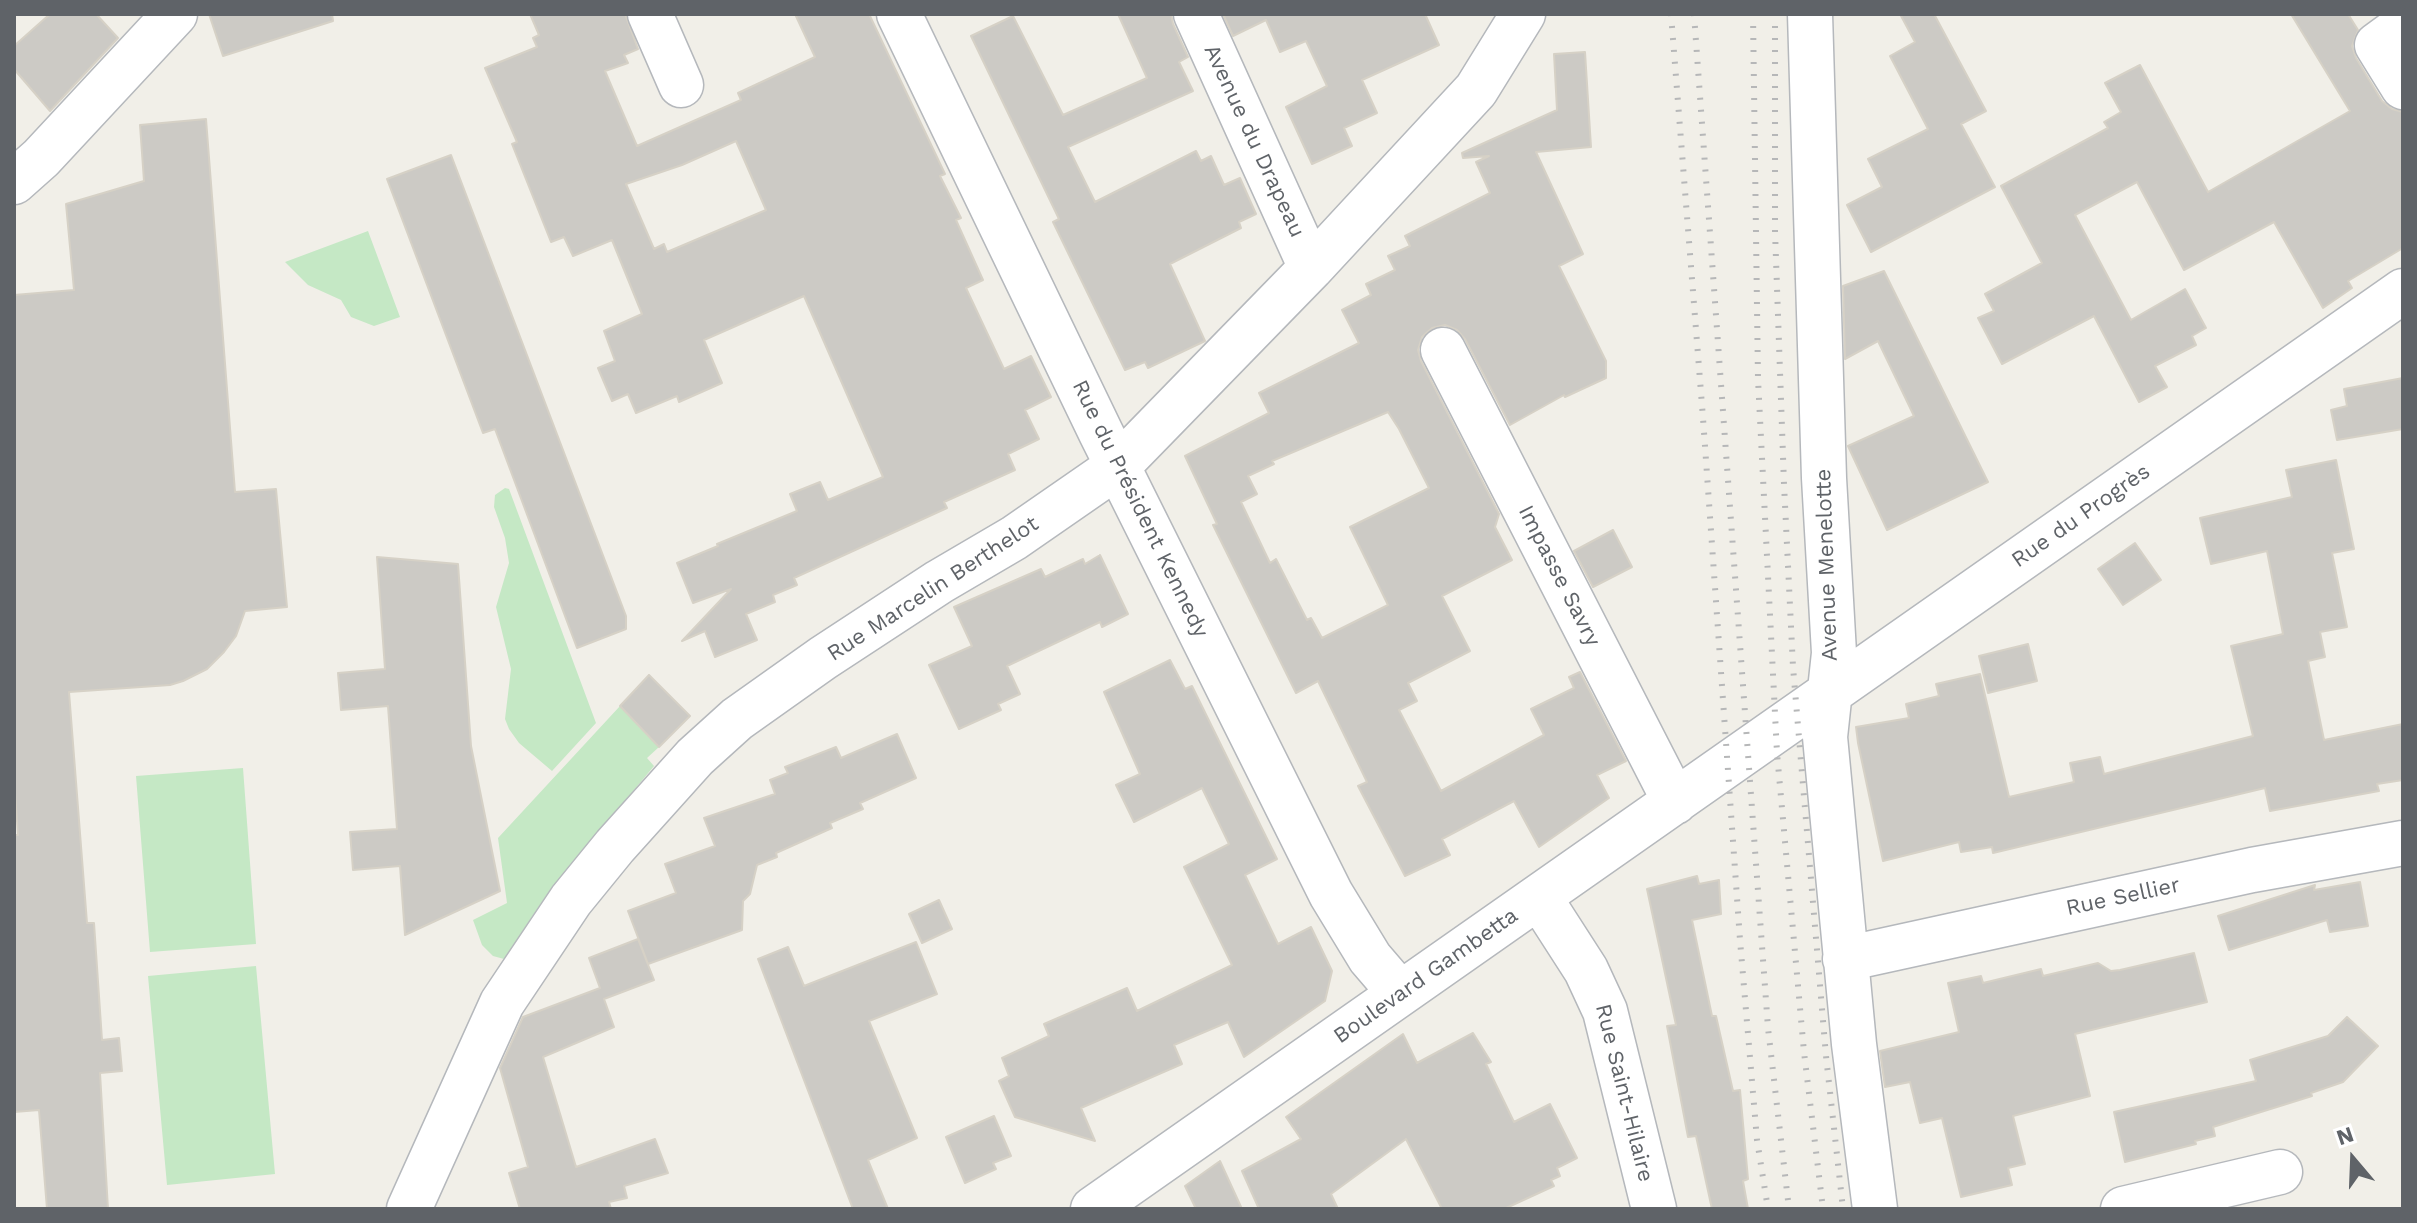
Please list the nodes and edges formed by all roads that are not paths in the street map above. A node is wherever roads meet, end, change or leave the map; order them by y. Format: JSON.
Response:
{"nodes":[{"id":1,"x":175,"y":14,"type":"edge"},
{"id":2,"x":650,"y":14,"type":"edge"},
{"id":3,"x":899,"y":14,"type":"edge"},
{"id":4,"x":1196,"y":14,"type":"edge"},
{"id":5,"x":1523,"y":14,"type":"edge"},
{"id":6,"x":1810,"y":14,"type":"edge"},
{"id":7,"x":2379,"y":28,"type":"edge"},
{"id":8,"x":681,"y":85,"type":"dead end"},
{"id":9,"x":2403,"y":87,"type":"edge"},
{"id":10,"x":14,"y":182,"type":"edge"},
{"id":11,"x":1311,"y":268,"type":"junction"},
{"id":12,"x":2403,"y":291,"type":"edge"},
{"id":13,"x":1443,"y":350,"type":"dead end"},
{"id":14,"x":1118,"y":466,"type":"junction"},
{"id":15,"x":1829,"y":692,"type":"junction"},
{"id":16,"x":1760,"y":744,"type":"joint"},
{"id":17,"x":1675,"y":802,"type":"junction"},
{"id":18,"x":2403,"y":843,"type":"edge"},
{"id":19,"x":1539,"y":897,"type":"junction"},
{"id":20,"x":1845,"y":959,"type":"junction"},
{"id":21,"x":1400,"y":993,"type":"junction"},
{"id":22,"x":2280,"y":1172,"type":"dead end"},
{"id":23,"x":409,"y":1209,"type":"edge"},
{"id":24,"x":1093,"y":1209,"type":"edge"},
{"id":25,"x":1654,"y":1209,"type":"edge"},
{"id":26,"x":1875,"y":1209,"type":"edge"},
{"id":27,"x":2123,"y":1209,"type":"edge"}],
"edges":[{"from":1,"to":10,"type":"street"},
{"from":2,"to":8,"type":"street"},
{"from":3,"to":14,"type":"street","name":"Rue du Président Kennedy"},
{"from":4,"to":11,"type":"street","name":"Avenue du Drapeau"},
{"from":5,"to":11,"type":"street","name":"Rue Marcelin Berthelot"},
{"from":6,"to":15,"type":"street","name":"Avenue Menelotte"},
{"from":7,"to":9,"type":"street"},
{"from":11,"to":14,"type":"street","name":"Rue Marcelin Berthelot"},
{"from":12,"to":15,"type":"street","name":"Rue du Progrès"},
{"from":13,"to":17,"type":"street","name":"Impasse Savry"},
{"from":14,"to":21,"type":"street","name":"Rue du Président Kennedy"},
{"from":14,"to":23,"type":"street","name":"Rue Marcelin Berthelot"},
{"from":15,"to":16,"type":"street","name":"Rue du Progrès"},
{"from":15,"to":20,"type":"street","name":"Avenue Menelotte"},
{"from":16,"to":17,"type":"street","name":"Boulevard Gambetta"},
{"from":17,"to":19,"type":"street","name":"Boulevard Gambetta"},
{"from":18,"to":20,"type":"street","name":"Rue Sellier"},
{"from":19,"to":21,"type":"street","name":"Boulevard Gambetta"},
{"from":19,"to":25,"type":"street","name":"Rue Saint-Hilaire"},
{"from":20,"to":26,"type":"street","name":"Avenue Menelotte"},
{"from":21,"to":24,"type":"street","name":"Boulevard Gambetta"},
{"from":22,"to":27,"type":"street"}]}
